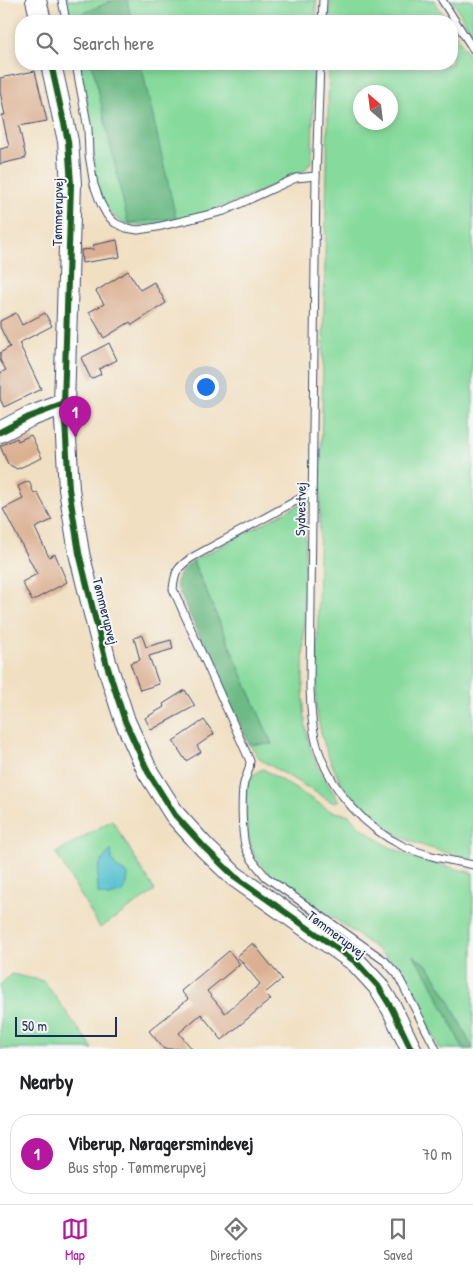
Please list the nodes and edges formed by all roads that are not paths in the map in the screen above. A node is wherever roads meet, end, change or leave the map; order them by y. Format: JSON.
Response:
{"nodes":[{"id":1,"x":36,"y":0,"type":"edge"},
{"id":2,"x":62,"y":0,"type":"edge"},
{"id":3,"x":323,"y":0,"type":"edge"},
{"id":4,"x":442,"y":0,"type":"edge"},
{"id":5,"x":40,"y":15,"type":"edge"},
{"id":6,"x":65,"y":15,"type":"edge"},
{"id":7,"x":322,"y":15,"type":"edge"},
{"id":8,"x":451,"y":15,"type":"edge"},
{"id":9,"x":458,"y":25,"type":"edge"},
{"id":10,"x":473,"y":49,"type":"edge"},
{"id":11,"x":52,"y":70,"type":"edge"},
{"id":12,"x":77,"y":70,"type":"edge"},
{"id":13,"x":320,"y":70,"type":"edge"},
{"id":14,"x":316,"y":176,"type":"junction"},
{"id":15,"x":64,"y":404,"type":"junction"},
{"id":16,"x":0,"y":432,"type":"edge"},
{"id":17,"x":312,"y":492,"type":"junction"},
{"id":18,"x":473,"y":866,"type":"edge"},
{"id":19,"x":411,"y":1049,"type":"edge"},
{"id":20,"x":436,"y":1049,"type":"edge"}],
"edges":[{"from":1,"to":5,"type":"street"},
{"from":2,"to":6,"type":"lane"},
{"from":3,"to":7,"type":"lane"},
{"from":4,"to":8,"type":"lane"},
{"from":9,"to":10,"type":"lane"},
{"from":11,"to":15,"type":"street","name":"Tømmerupvej"},
{"from":12,"to":14,"type":"lane"},
{"from":13,"to":14,"type":"lane","name":"Sydvestvej"},
{"from":14,"to":17,"type":"lane","name":"Sydvestvej"},
{"from":15,"to":16,"type":"street"},
{"from":15,"to":19,"type":"street","name":"Tømmerupvej"},
{"from":17,"to":18,"type":"lane","name":"Sydvestvej"},
{"from":17,"to":20,"type":"lane"}]}
